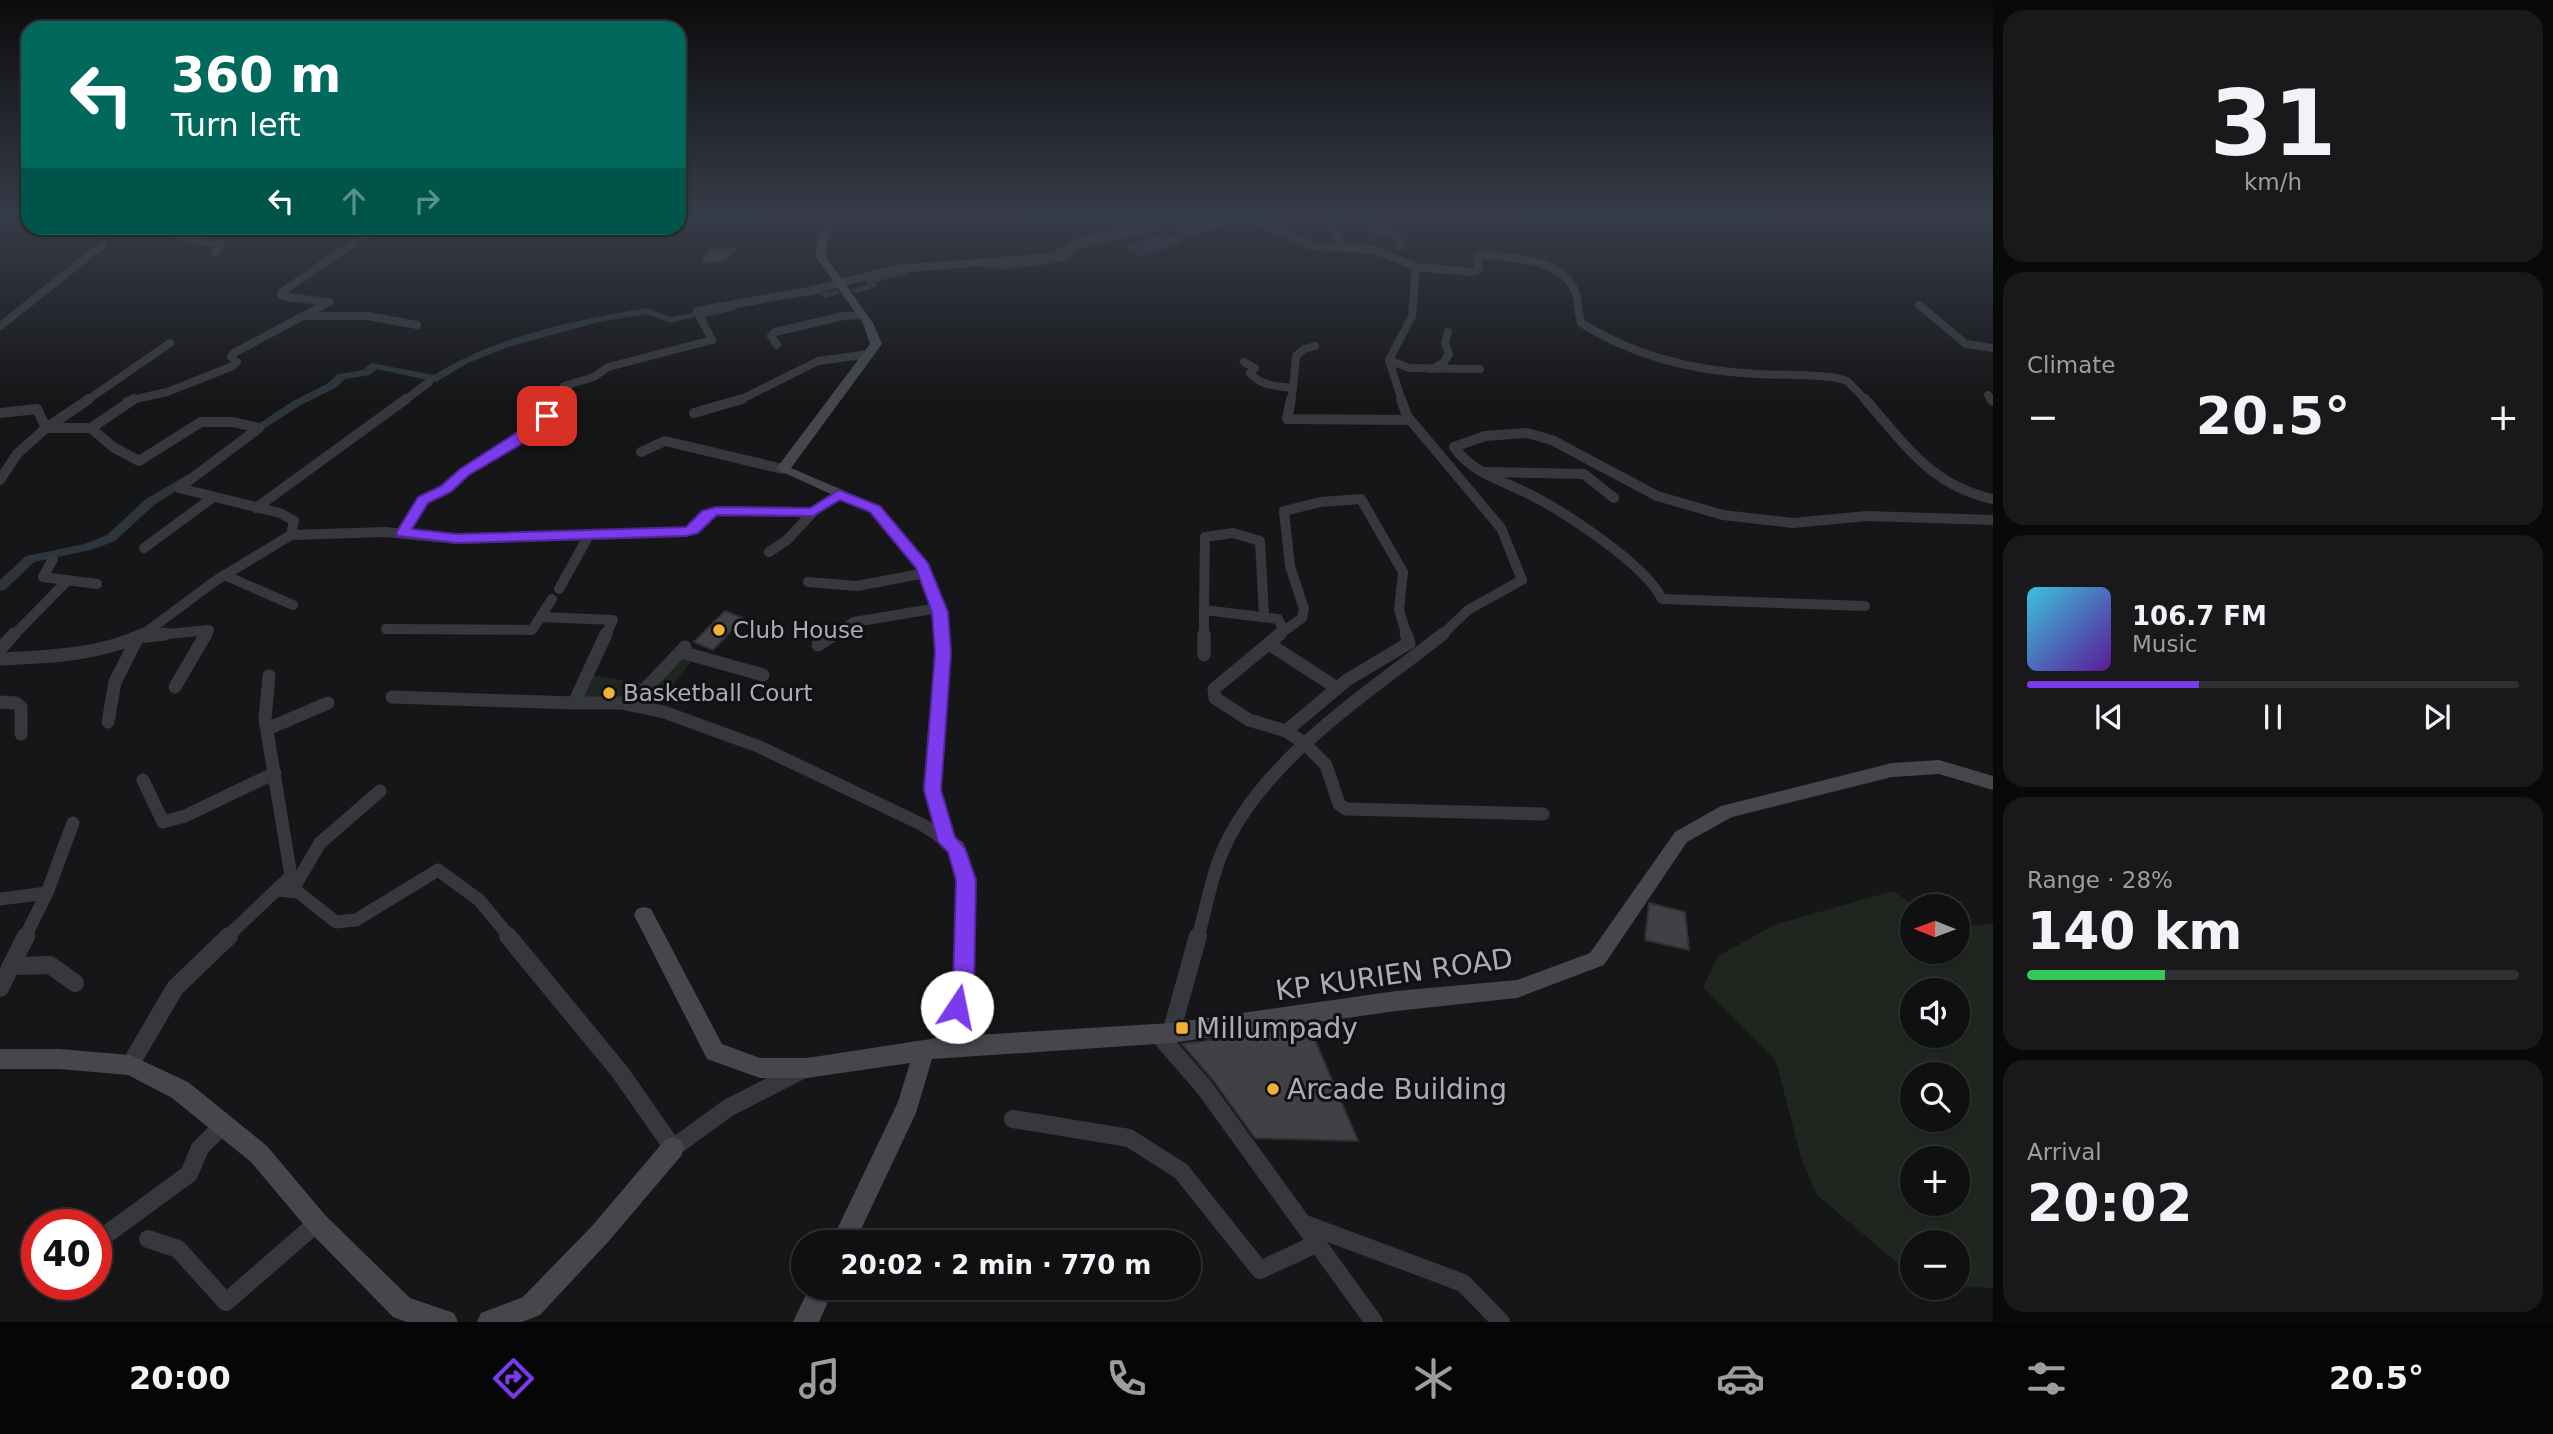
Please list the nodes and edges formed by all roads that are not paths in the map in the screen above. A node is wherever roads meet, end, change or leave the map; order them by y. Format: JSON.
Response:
{"nodes":[{"id":1,"x":62,"y":277,"type":"edge"},
{"id":2,"x":304,"y":277,"type":"edge"},
{"id":3,"x":834,"y":277,"type":"edge"},
{"id":4,"x":871,"y":277,"type":"edge"},
{"id":5,"x":1417,"y":277,"type":"edge"},
{"id":6,"x":1563,"y":277,"type":"edge"},
{"id":7,"x":840,"y":286,"type":"junction"},
{"id":8,"x":1919,"y":305,"type":"dead end"},
{"id":9,"x":862,"y":315,"type":"junction"},
{"id":10,"x":304,"y":316,"type":"junction"},
{"id":11,"x":417,"y":325,"type":"dead end"},
{"id":12,"x":0,"y":326,"type":"edge"},
{"id":13,"x":1448,"y":332,"type":"dead end"},
{"id":14,"x":170,"y":343,"type":"dead end"},
{"id":15,"x":777,"y":345,"type":"dead end"},
{"id":16,"x":1315,"y":346,"type":"dead end"},
{"id":17,"x":1993,"y":348,"type":"edge"},
{"id":18,"x":869,"y":354,"type":"junction"},
{"id":19,"x":1389,"y":360,"type":"junction"},
{"id":20,"x":1244,"y":362,"type":"dead end"},
{"id":21,"x":1431,"y":369,"type":"junction"},
{"id":22,"x":1480,"y":369,"type":"dead end"},
{"id":23,"x":429,"y":382,"type":"dead end"},
{"id":24,"x":1293,"y":388,"type":"junction"},
{"id":25,"x":12,"y":411,"type":"junction"},
{"id":26,"x":0,"y":413,"type":"edge"},
{"id":27,"x":694,"y":413,"type":"dead end"},
{"id":28,"x":1410,"y":420,"type":"junction"},
{"id":29,"x":0,"y":421,"type":"edge"},
{"id":30,"x":46,"y":428,"type":"junction"},
{"id":31,"x":91,"y":428,"type":"junction"},
{"id":32,"x":641,"y":452,"type":"dead end"},
{"id":33,"x":783,"y":469,"type":"junction"},
{"id":34,"x":1481,"y":472,"type":"junction"},
{"id":35,"x":0,"y":480,"type":"edge"},
{"id":36,"x":839,"y":494,"type":"junction"},
{"id":37,"x":212,"y":498,"type":"junction"},
{"id":38,"x":1614,"y":498,"type":"dead end"},
{"id":39,"x":1993,"y":499,"type":"edge"},
{"id":40,"x":256,"y":508,"type":"junction"},
{"id":41,"x":813,"y":512,"type":"junction"},
{"id":42,"x":1993,"y":520,"type":"edge"},
{"id":43,"x":403,"y":533,"type":"junction"},
{"id":44,"x":291,"y":535,"type":"junction"},
{"id":45,"x":590,"y":535,"type":"junction"},
{"id":46,"x":144,"y":548,"type":"dead end"},
{"id":47,"x":769,"y":552,"type":"dead end"},
{"id":48,"x":53,"y":559,"type":"dead end"},
{"id":49,"x":925,"y":573,"type":"junction"},
{"id":50,"x":224,"y":575,"type":"junction"},
{"id":51,"x":67,"y":581,"type":"junction"},
{"id":52,"x":808,"y":582,"type":"dead end"},
{"id":53,"x":97,"y":584,"type":"dead end"},
{"id":54,"x":293,"y":605,"type":"dead end"},
{"id":55,"x":1865,"y":606,"type":"dead end"},
{"id":56,"x":938,"y":608,"type":"junction"},
{"id":57,"x":1204,"y":610,"type":"junction"},
{"id":58,"x":1264,"y":615,"type":"junction"},
{"id":59,"x":541,"y":617,"type":"junction"},
{"id":60,"x":386,"y":629,"type":"dead end"},
{"id":61,"x":1284,"y":631,"type":"junction"},
{"id":62,"x":138,"y":638,"type":"junction"},
{"id":63,"x":1269,"y":644,"type":"junction"},
{"id":64,"x":818,"y":645,"type":"dead end"},
{"id":65,"x":3,"y":655,"type":"edge"},
{"id":66,"x":1204,"y":655,"type":"dead end"},
{"id":67,"x":0,"y":669,"type":"edge"},
{"id":68,"x":763,"y":675,"type":"dead end"},
{"id":69,"x":269,"y":676,"type":"dead end"},
{"id":70,"x":175,"y":687,"type":"dead end"},
{"id":71,"x":1337,"y":688,"type":"junction"},
{"id":72,"x":392,"y":697,"type":"dead end"},
{"id":73,"x":0,"y":702,"type":"edge"},
{"id":74,"x":328,"y":703,"type":"dead end"},
{"id":75,"x":574,"y":703,"type":"junction"},
{"id":76,"x":631,"y":705,"type":"junction"},
{"id":77,"x":108,"y":722,"type":"dead end"},
{"id":78,"x":267,"y":729,"type":"junction"},
{"id":79,"x":1286,"y":731,"type":"junction"},
{"id":80,"x":21,"y":734,"type":"dead end"},
{"id":81,"x":1304,"y":743,"type":"junction"},
{"id":82,"x":275,"y":773,"type":"junction"},
{"id":83,"x":144,"y":780,"type":"dead end"},
{"id":84,"x":1993,"y":783,"type":"edge"},
{"id":85,"x":380,"y":791,"type":"dead end"},
{"id":86,"x":1543,"y":814,"type":"dead end"},
{"id":87,"x":73,"y":822,"type":"dead end"},
{"id":88,"x":947,"y":842,"type":"junction"},
{"id":89,"x":285,"y":890,"type":"junction"},
{"id":90,"x":47,"y":893,"type":"junction"},
{"id":91,"x":0,"y":899,"type":"edge"},
{"id":92,"x":644,"y":915,"type":"dead end"},
{"id":93,"x":11,"y":966,"type":"junction"},
{"id":94,"x":75,"y":983,"type":"dead end"},
{"id":95,"x":0,"y":988,"type":"edge"},
{"id":96,"x":1165,"y":1033,"type":"junction"},
{"id":97,"x":934,"y":1049,"type":"junction"},
{"id":98,"x":0,"y":1059,"type":"edge"},
{"id":99,"x":130,"y":1065,"type":"junction"},
{"id":100,"x":807,"y":1068,"type":"junction"},
{"id":101,"x":1013,"y":1119,"type":"dead end"},
{"id":102,"x":223,"y":1125,"type":"junction"},
{"id":103,"x":673,"y":1148,"type":"junction"},
{"id":104,"x":317,"y":1223,"type":"junction"},
{"id":105,"x":1304,"y":1224,"type":"junction"},
{"id":106,"x":112,"y":1230,"type":"edge"},
{"id":107,"x":849,"y":1230,"type":"edge"},
{"id":108,"x":148,"y":1239,"type":"dead end"},
{"id":109,"x":1318,"y":1243,"type":"junction"},
{"id":110,"x":816,"y":1300,"type":"edge"},
{"id":111,"x":444,"y":1322,"type":"edge"},
{"id":112,"x":490,"y":1322,"type":"edge"},
{"id":113,"x":806,"y":1322,"type":"edge"},
{"id":114,"x":1374,"y":1322,"type":"edge"},
{"id":115,"x":1501,"y":1322,"type":"edge"}],
"edges":[{"from":1,"to":12,"type":"street"},
{"from":2,"to":10,"type":"street"},
{"from":3,"to":7,"type":"street"},
{"from":4,"to":7,"type":"street"},
{"from":5,"to":19,"type":"street"},
{"from":6,"to":39,"type":"street"},
{"from":7,"to":9,"type":"street"},
{"from":7,"to":43,"type":"street"},
{"from":8,"to":17,"type":"street"},
{"from":9,"to":15,"type":"street"},
{"from":9,"to":18,"type":"street"},
{"from":10,"to":11,"type":"street"},
{"from":10,"to":31,"type":"street"},
{"from":13,"to":21,"type":"street"},
{"from":14,"to":30,"type":"street"},
{"from":16,"to":24,"type":"street"},
{"from":18,"to":27,"type":"street"},
{"from":18,"to":33,"type":"street"},
{"from":19,"to":21,"type":"street"},
{"from":19,"to":28,"type":"street"},
{"from":20,"to":24,"type":"street"},
{"from":21,"to":22,"type":"street"},
{"from":23,"to":40,"type":"street"},
{"from":24,"to":28,"type":"street"},
{"from":25,"to":26,"type":"street"},
{"from":25,"to":29,"type":"street"},
{"from":25,"to":30,"type":"street"},
{"from":28,"to":81,"type":"street"},
{"from":30,"to":31,"type":"street"},
{"from":30,"to":35,"type":"street"},
{"from":31,"to":37,"type":"street"},
{"from":32,"to":33,"type":"street"},
{"from":33,"to":36,"type":"street"},
{"from":34,"to":38,"type":"street"},
{"from":34,"to":42,"type":"street"},
{"from":34,"to":55,"type":"street"},
{"from":36,"to":41,"type":"street"},
{"from":36,"to":49,"type":"street"},
{"from":37,"to":40,"type":"street"},
{"from":37,"to":46,"type":"street"},
{"from":40,"to":44,"type":"street"},
{"from":41,"to":45,"type":"street"},
{"from":41,"to":47,"type":"street"},
{"from":43,"to":44,"type":"street"},
{"from":43,"to":45,"type":"street"},
{"from":44,"to":50,"type":"street"},
{"from":45,"to":59,"type":"street"},
{"from":48,"to":51,"type":"street"},
{"from":49,"to":52,"type":"street"},
{"from":49,"to":56,"type":"street"},
{"from":50,"to":54,"type":"street"},
{"from":50,"to":62,"type":"street"},
{"from":51,"to":53,"type":"street"},
{"from":51,"to":65,"type":"street"},
{"from":56,"to":64,"type":"street"},
{"from":56,"to":88,"type":"street"},
{"from":57,"to":58,"type":"street"},
{"from":57,"to":58,"type":"street"},
{"from":57,"to":66,"type":"street"},
{"from":58,"to":61,"type":"street"},
{"from":59,"to":60,"type":"street"},
{"from":59,"to":75,"type":"street"},
{"from":61,"to":63,"type":"street"},
{"from":61,"to":71,"type":"street"},
{"from":62,"to":65,"type":"street"},
{"from":62,"to":70,"type":"street"},
{"from":62,"to":77,"type":"street"},
{"from":63,"to":71,"type":"street"},
{"from":63,"to":79,"type":"street"},
{"from":65,"to":67,"type":"street"},
{"from":68,"to":76,"type":"street"},
{"from":69,"to":78,"type":"street"},
{"from":71,"to":79,"type":"street"},
{"from":72,"to":75,"type":"street"},
{"from":73,"to":80,"type":"street"},
{"from":74,"to":78,"type":"street"},
{"from":75,"to":76,"type":"street"},
{"from":76,"to":88,"type":"street"},
{"from":78,"to":82,"type":"street"},
{"from":79,"to":81,"type":"street"},
{"from":81,"to":86,"type":"street"},
{"from":81,"to":96,"type":"street"},
{"from":82,"to":83,"type":"street"},
{"from":82,"to":89,"type":"street"},
{"from":84,"to":96,"type":"street","name":"KP KURIEN ROAD"},
{"from":85,"to":89,"type":"street"},
{"from":87,"to":90,"type":"street"},
{"from":88,"to":97,"type":"street"},
{"from":89,"to":99,"type":"street"},
{"from":89,"to":103,"type":"street"},
{"from":90,"to":91,"type":"street"},
{"from":90,"to":93,"type":"street"},
{"from":92,"to":100,"type":"street","name":"KP KURIEN ROAD"},
{"from":93,"to":94,"type":"street"},
{"from":93,"to":95,"type":"street"},
{"from":96,"to":97,"type":"street","name":"KP KURIEN ROAD"},
{"from":96,"to":105,"type":"street"},
{"from":97,"to":100,"type":"street","name":"KP KURIEN ROAD"},
{"from":97,"to":107,"type":"street"},
{"from":98,"to":99,"type":"street"},
{"from":99,"to":102,"type":"street"},
{"from":100,"to":103,"type":"street"},
{"from":101,"to":109,"type":"street"},
{"from":102,"to":104,"type":"street"},
{"from":102,"to":106,"type":"street"},
{"from":103,"to":112,"type":"street"},
{"from":104,"to":108,"type":"street"},
{"from":104,"to":111,"type":"street"},
{"from":105,"to":109,"type":"street"},
{"from":105,"to":115,"type":"street"},
{"from":109,"to":114,"type":"street"},
{"from":110,"to":113,"type":"street"}]}
